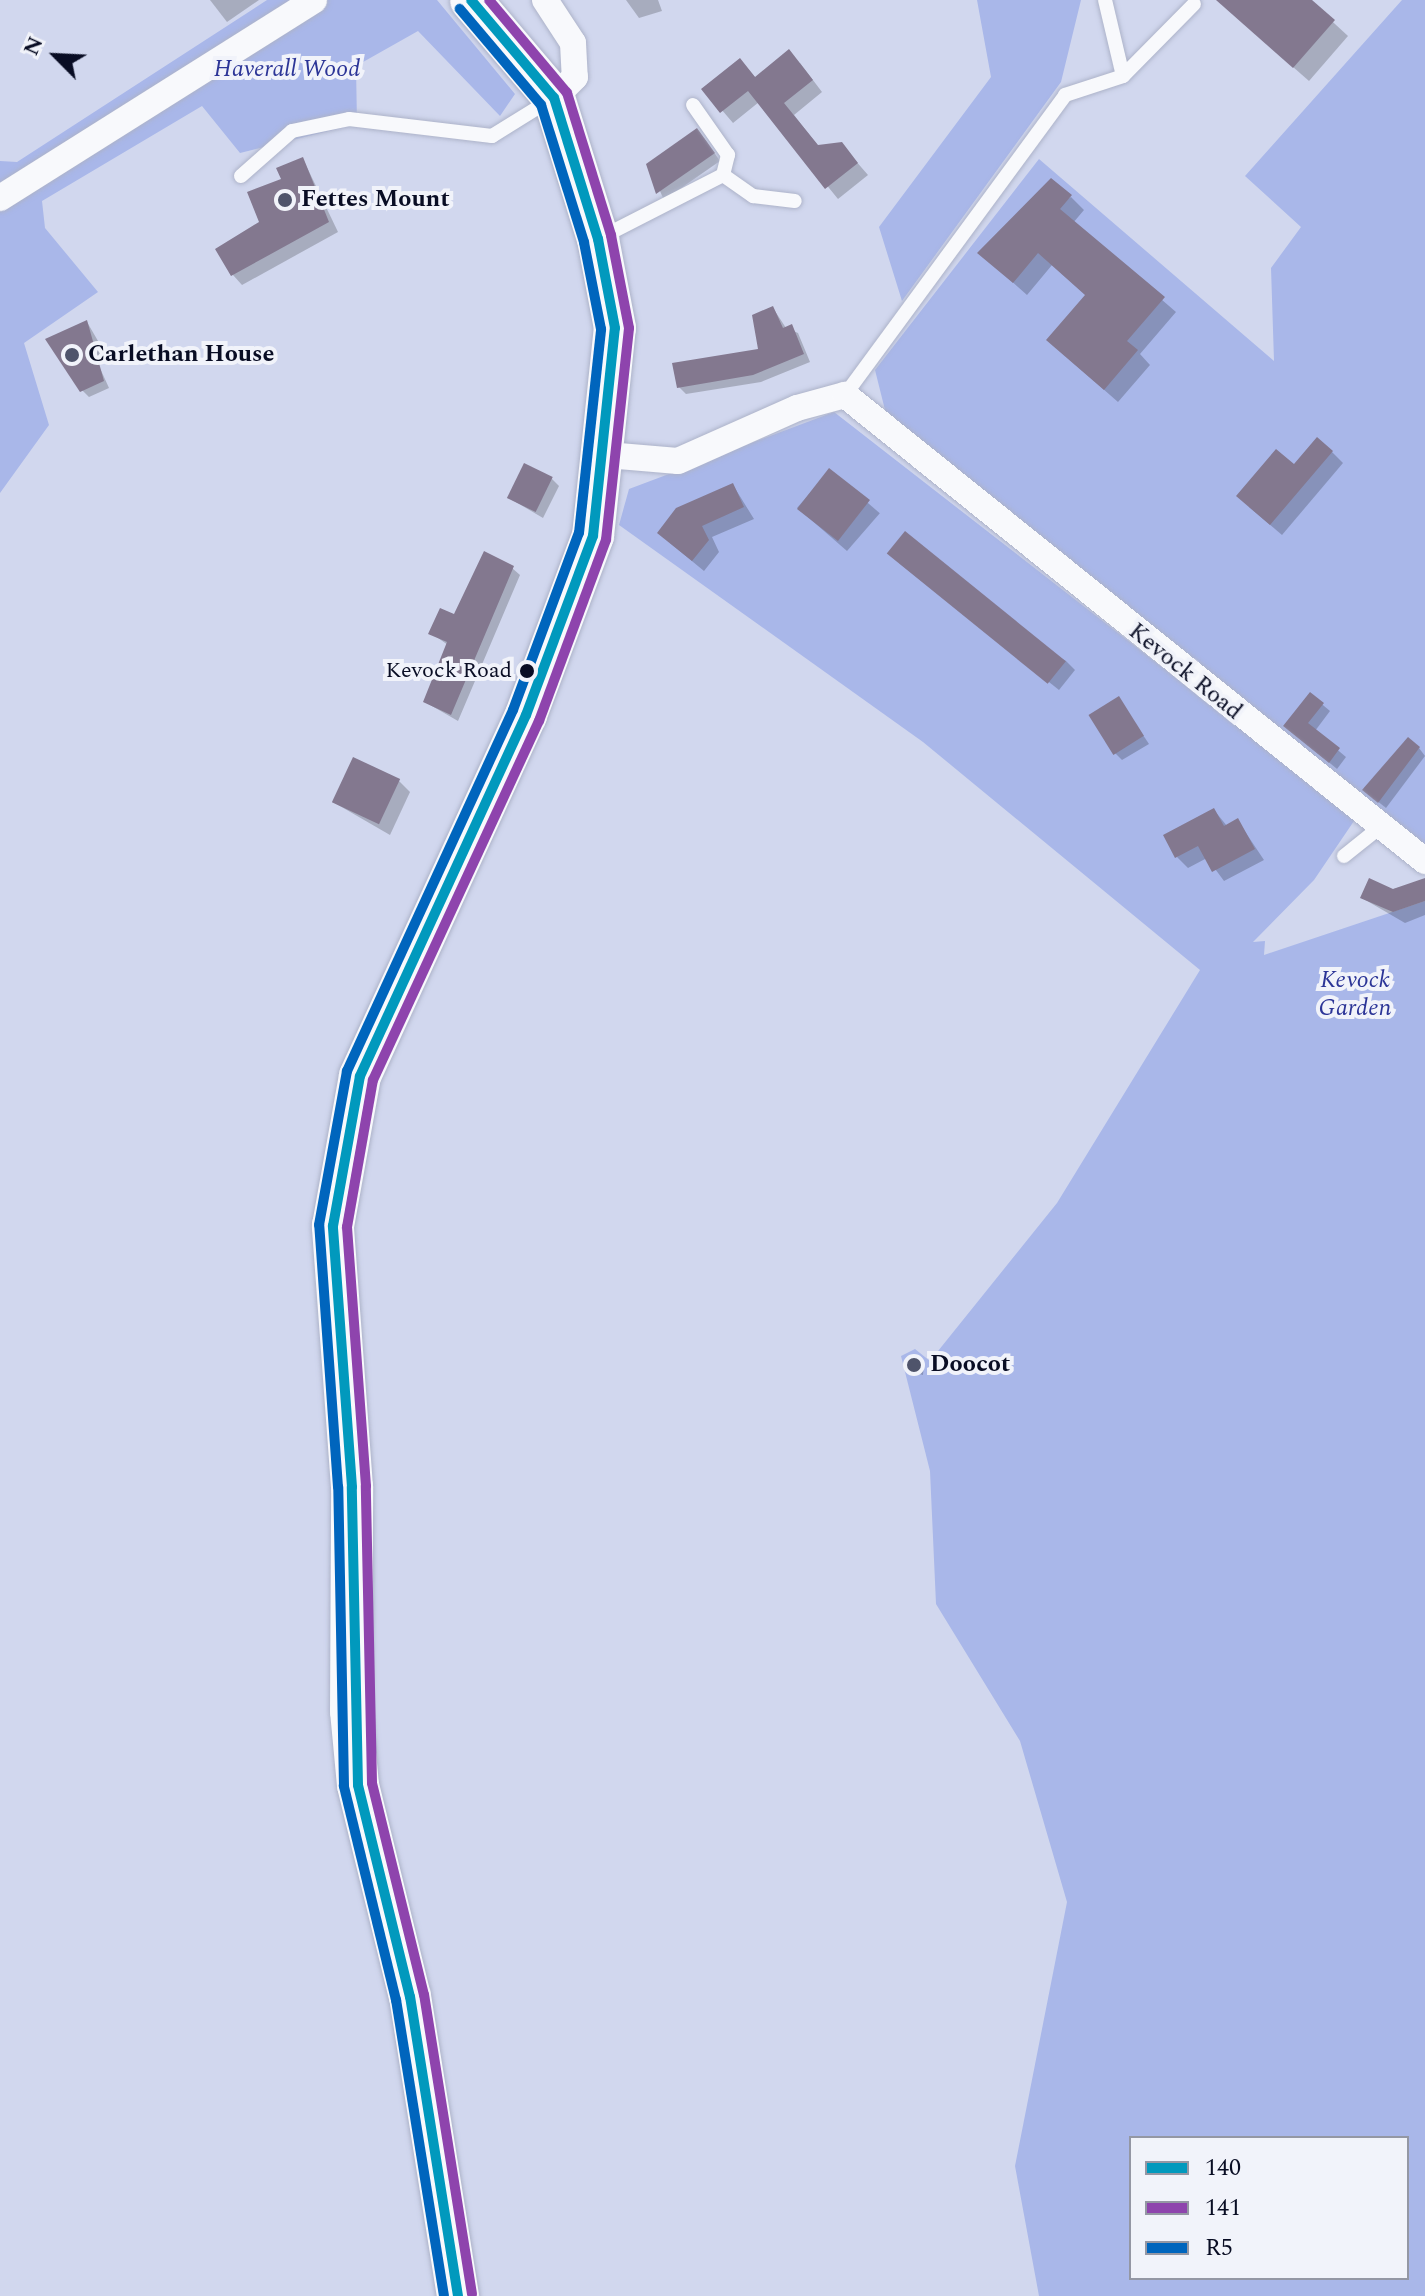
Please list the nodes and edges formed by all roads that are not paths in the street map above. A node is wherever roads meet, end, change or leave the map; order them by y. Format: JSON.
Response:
{"nodes":[{"id":1,"x":314,"y":0,"type":"edge"},
{"id":2,"x":471,"y":0,"type":"edge"},
{"id":3,"x":545,"y":0,"type":"edge"},
{"id":4,"x":1105,"y":0,"type":"edge"},
{"id":5,"x":1194,"y":4,"type":"dead end"},
{"id":6,"x":1123,"y":76,"type":"junction"},
{"id":7,"x":554,"y":98,"type":"junction"},
{"id":8,"x":693,"y":105,"type":"dead end"},
{"id":9,"x":723,"y":175,"type":"junction"},
{"id":10,"x":241,"y":176,"type":"dead end"},
{"id":11,"x":0,"y":198,"type":"edge"},
{"id":12,"x":795,"y":201,"type":"dead end"},
{"id":13,"x":598,"y":239,"type":"junction"},
{"id":14,"x":845,"y":395,"type":"junction"},
{"id":15,"x":607,"y":455,"type":"junction"},
{"id":16,"x":1379,"y":828,"type":"junction"},
{"id":17,"x":1344,"y":856,"type":"dead end"},
{"id":18,"x":1425,"y":861,"type":"edge"},
{"id":19,"x":458,"y":2296,"type":"edge"}],
"edges":[{"from":1,"to":11,"type":"street"},
{"from":2,"to":7,"type":"main road"},
{"from":3,"to":7,"type":"street"},
{"from":4,"to":6,"type":"lane"},
{"from":5,"to":6,"type":"lane"},
{"from":6,"to":14,"type":"lane"},
{"from":7,"to":10,"type":"lane"},
{"from":7,"to":13,"type":"main road"},
{"from":8,"to":9,"type":"lane"},
{"from":9,"to":12,"type":"lane"},
{"from":9,"to":13,"type":"lane"},
{"from":13,"to":15,"type":"main road"},
{"from":14,"to":15,"type":"street"},
{"from":14,"to":16,"type":"street","name":"Kevock Road"},
{"from":15,"to":19,"type":"main road"},
{"from":16,"to":17,"type":"lane"},
{"from":16,"to":18,"type":"street","name":"Kevock Road"}]}
